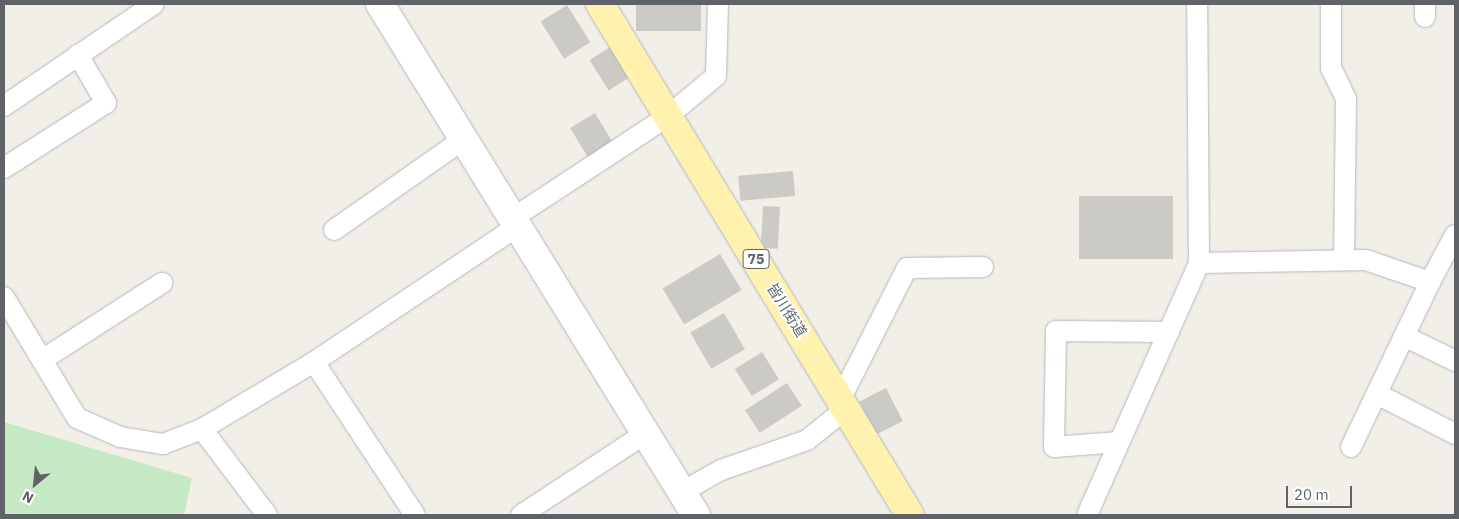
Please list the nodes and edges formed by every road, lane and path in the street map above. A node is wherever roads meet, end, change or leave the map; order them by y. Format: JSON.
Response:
{"nodes":[{"id":1,"x":154,"y":4,"type":"edge"},
{"id":2,"x":380,"y":4,"type":"edge"},
{"id":3,"x":600,"y":4,"type":"edge"},
{"id":4,"x":718,"y":4,"type":"edge"},
{"id":5,"x":1197,"y":4,"type":"edge"},
{"id":6,"x":1331,"y":4,"type":"edge"},
{"id":7,"x":78,"y":55,"type":"junction"},
{"id":8,"x":4,"y":106,"type":"edge"},
{"id":9,"x":668,"y":116,"type":"junction"},
{"id":10,"x":464,"y":139,"type":"junction"},
{"id":11,"x":4,"y":168,"type":"edge"},
{"id":12,"x":515,"y":222,"type":"junction"},
{"id":13,"x":334,"y":230,"type":"dead end"},
{"id":14,"x":1455,"y":235,"type":"edge"},
{"id":15,"x":1344,"y":260,"type":"junction"},
{"id":16,"x":1198,"y":263,"type":"junction"},
{"id":17,"x":983,"y":267,"type":"dead end"},
{"id":18,"x":1430,"y":282,"type":"junction"},
{"id":19,"x":162,"y":283,"type":"dead end"},
{"id":20,"x":4,"y":297,"type":"edge"},
{"id":21,"x":1170,"y":332,"type":"junction"},
{"id":22,"x":1404,"y":336,"type":"junction"},
{"id":23,"x":42,"y":360,"type":"junction"},
{"id":24,"x":1455,"y":361,"type":"edge"},
{"id":25,"x":314,"y":362,"type":"junction"},
{"id":26,"x":1377,"y":394,"type":"junction"},
{"id":27,"x":844,"y":403,"type":"junction"},
{"id":28,"x":202,"y":429,"type":"junction"},
{"id":29,"x":645,"y":434,"type":"junction"},
{"id":30,"x":1455,"y":434,"type":"edge"},
{"id":31,"x":1119,"y":442,"type":"junction"},
{"id":32,"x":1351,"y":447,"type":"dead end"},
{"id":33,"x":690,"y":508,"type":"edge"},
{"id":34,"x":530,"y":513,"type":"edge"},
{"id":35,"x":267,"y":515,"type":"edge"},
{"id":36,"x":415,"y":515,"type":"edge"},
{"id":37,"x":910,"y":515,"type":"edge"},
{"id":38,"x":1086,"y":515,"type":"edge"}],
"edges":[{"from":1,"to":7,"type":"street"},
{"from":2,"to":10,"type":"street"},
{"from":3,"to":9,"type":"main road","name":"皆川街道","number":"75"},
{"from":4,"to":9,"type":"street"},
{"from":5,"to":16,"type":"street"},
{"from":6,"to":15,"type":"street"},
{"from":7,"to":8,"type":"street"},
{"from":7,"to":11,"type":"street"},
{"from":9,"to":12,"type":"street"},
{"from":9,"to":27,"type":"main road","name":"皆川街道","number":"75"},
{"from":10,"to":12,"type":"street"},
{"from":10,"to":13,"type":"street"},
{"from":12,"to":25,"type":"street"},
{"from":12,"to":29,"type":"street"},
{"from":14,"to":18,"type":"street"},
{"from":15,"to":16,"type":"street"},
{"from":15,"to":18,"type":"street"},
{"from":16,"to":21,"type":"street"},
{"from":17,"to":27,"type":"street"},
{"from":18,"to":22,"type":"street"},
{"from":19,"to":23,"type":"street"},
{"from":20,"to":23,"type":"street"},
{"from":21,"to":31,"type":"street"},
{"from":21,"to":31,"type":"street"},
{"from":22,"to":24,"type":"street"},
{"from":22,"to":26,"type":"street"},
{"from":23,"to":28,"type":"street"},
{"from":25,"to":28,"type":"street"},
{"from":25,"to":36,"type":"street"},
{"from":26,"to":30,"type":"street"},
{"from":26,"to":32,"type":"street"},
{"from":27,"to":33,"type":"street"},
{"from":27,"to":37,"type":"main road","name":"皆川街道","number":"75"},
{"from":28,"to":35,"type":"street"},
{"from":29,"to":33,"type":"street"},
{"from":29,"to":34,"type":"street"},
{"from":31,"to":38,"type":"street"}]}
